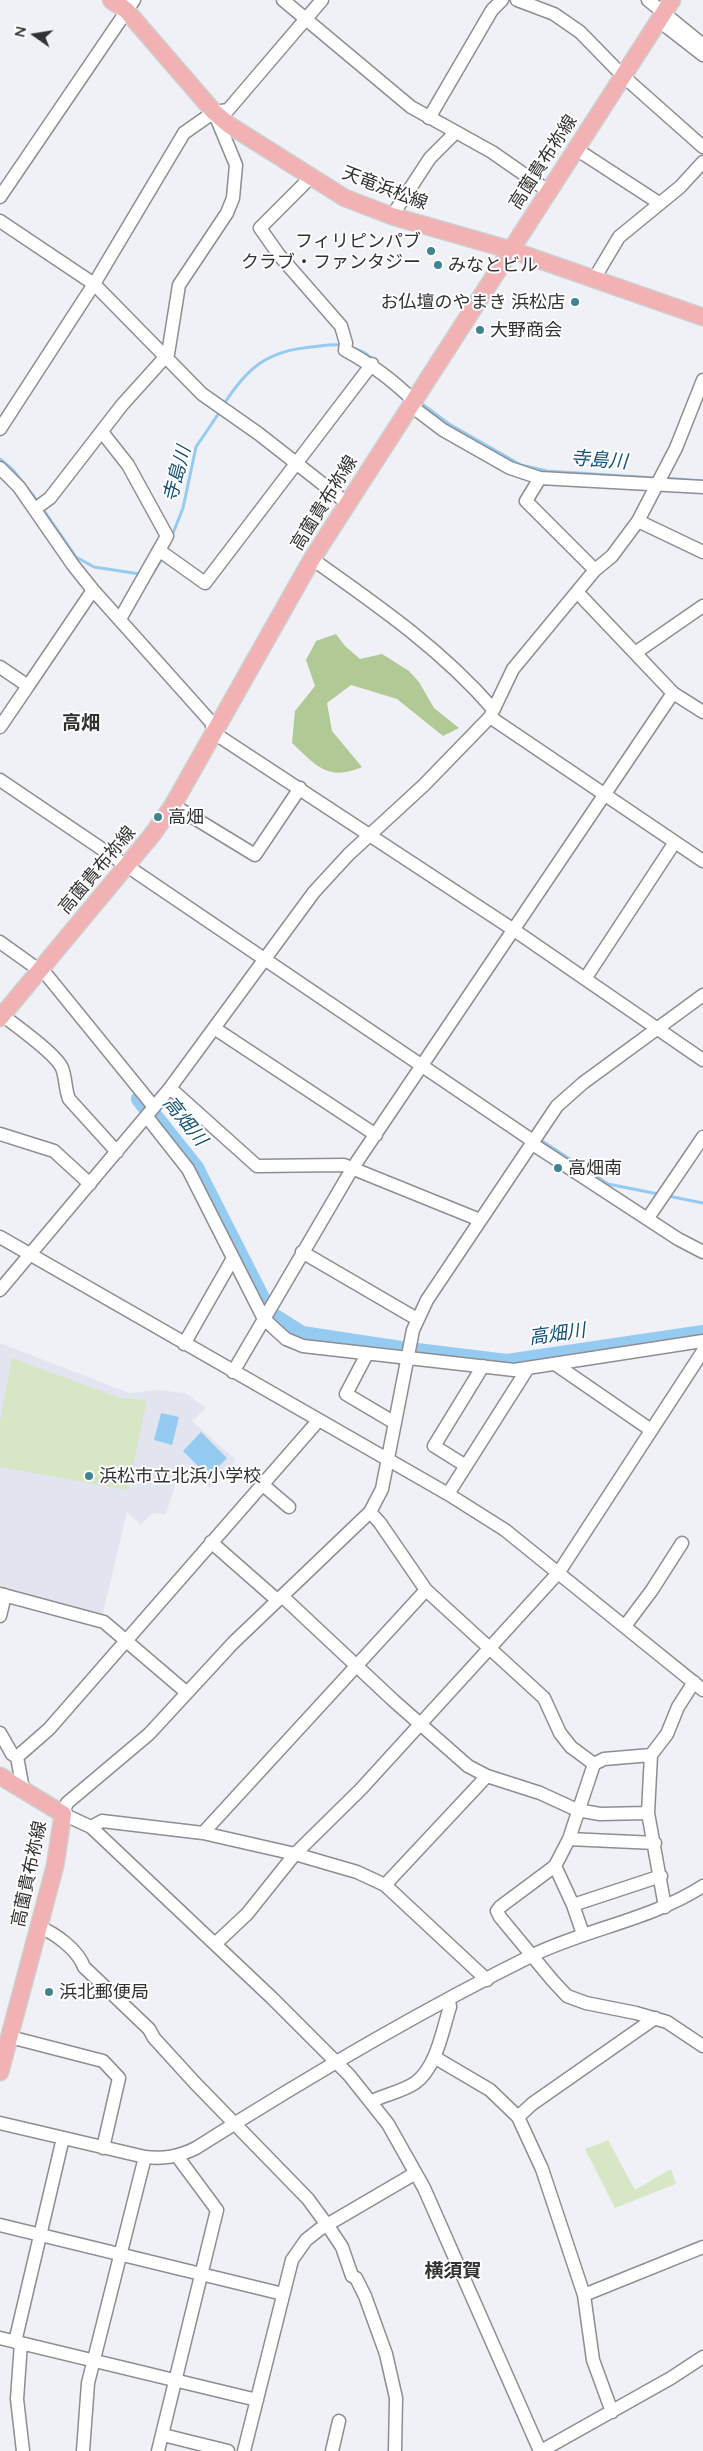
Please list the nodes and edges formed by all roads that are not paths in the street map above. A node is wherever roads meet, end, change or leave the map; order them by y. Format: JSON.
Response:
{"nodes":[{"id":1,"x":112,"y":0,"type":"edge"},
{"id":2,"x":283,"y":0,"type":"edge"},
{"id":3,"x":322,"y":0,"type":"edge"},
{"id":4,"x":502,"y":0,"type":"edge"},
{"id":5,"x":517,"y":0,"type":"edge"},
{"id":6,"x":648,"y":0,"type":"edge"},
{"id":7,"x":130,"y":5,"type":"edge"},
{"id":8,"x":664,"y":11,"type":"edge"},
{"id":9,"x":305,"y":20,"type":"junction"},
{"id":10,"x":703,"y":44,"type":"edge"},
{"id":11,"x":703,"y":55,"type":"edge"},
{"id":12,"x":623,"y":76,"type":"junction"},
{"id":13,"x":214,"y":112,"type":"junction"},
{"id":14,"x":429,"y":118,"type":"junction"},
{"id":15,"x":456,"y":132,"type":"junction"},
{"id":16,"x":703,"y":146,"type":"edge"},
{"id":17,"x":576,"y":149,"type":"junction"},
{"id":18,"x":703,"y":162,"type":"edge"},
{"id":19,"x":311,"y":177,"type":"junction"},
{"id":20,"x":548,"y":191,"type":"junction"},
{"id":21,"x":0,"y":197,"type":"edge"},
{"id":22,"x":659,"y":203,"type":"junction"},
{"id":23,"x":392,"y":216,"type":"junction"},
{"id":24,"x":0,"y":221,"type":"edge"},
{"id":25,"x":511,"y":250,"type":"junction"},
{"id":26,"x":594,"y":279,"type":"junction"},
{"id":27,"x":94,"y":284,"type":"junction"},
{"id":28,"x":703,"y":317,"type":"edge"},
{"id":29,"x":165,"y":358,"type":"junction"},
{"id":30,"x":372,"y":364,"type":"junction"},
{"id":31,"x":703,"y":380,"type":"edge"},
{"id":32,"x":411,"y":402,"type":"junction"},
{"id":33,"x":0,"y":429,"type":"edge"},
{"id":34,"x":102,"y":432,"type":"junction"},
{"id":35,"x":295,"y":464,"type":"junction"},
{"id":36,"x":0,"y":468,"type":"edge"},
{"id":37,"x":540,"y":478,"type":"junction"},
{"id":38,"x":659,"y":480,"type":"junction"},
{"id":39,"x":703,"y":487,"type":"edge"},
{"id":40,"x":347,"y":504,"type":"junction"},
{"id":41,"x":39,"y":507,"type":"junction"},
{"id":42,"x":638,"y":521,"type":"junction"},
{"id":43,"x":703,"y":552,"type":"edge"},
{"id":44,"x":163,"y":553,"type":"junction"},
{"id":45,"x":312,"y":559,"type":"junction"},
{"id":46,"x":595,"y":570,"type":"junction"},
{"id":47,"x":93,"y":590,"type":"junction"},
{"id":48,"x":578,"y":593,"type":"junction"},
{"id":49,"x":703,"y":606,"type":"edge"},
{"id":50,"x":120,"y":619,"type":"junction"},
{"id":51,"x":635,"y":653,"type":"junction"},
{"id":52,"x":0,"y":667,"type":"edge"},
{"id":53,"x":28,"y":686,"type":"junction"},
{"id":54,"x":673,"y":692,"type":"junction"},
{"id":55,"x":703,"y":712,"type":"edge"},
{"id":56,"x":492,"y":713,"type":"junction"},
{"id":57,"x":0,"y":728,"type":"edge"},
{"id":58,"x":214,"y":733,"type":"junction"},
{"id":59,"x":0,"y":780,"type":"edge"},
{"id":60,"x":300,"y":788,"type":"junction"},
{"id":61,"x":605,"y":794,"type":"junction"},
{"id":62,"x":173,"y":805,"type":"junction"},
{"id":63,"x":369,"y":834,"type":"junction"},
{"id":64,"x":675,"y":842,"type":"junction"},
{"id":65,"x":703,"y":861,"type":"edge"},
{"id":66,"x":127,"y":865,"type":"junction"},
{"id":67,"x":514,"y":930,"type":"junction"},
{"id":68,"x":0,"y":942,"type":"edge"},
{"id":69,"x":264,"y":959,"type":"junction"},
{"id":70,"x":40,"y":969,"type":"junction"},
{"id":71,"x":585,"y":979,"type":"junction"},
{"id":72,"x":703,"y":995,"type":"edge"},
{"id":73,"x":1,"y":1017,"type":"edge"},
{"id":74,"x":214,"y":1028,"type":"junction"},
{"id":75,"x":658,"y":1028,"type":"junction"},
{"id":76,"x":703,"y":1060,"type":"edge"},
{"id":77,"x":423,"y":1065,"type":"junction"},
{"id":78,"x":170,"y":1088,"type":"junction"},
{"id":79,"x":151,"y":1112,"type":"junction"},
{"id":80,"x":0,"y":1134,"type":"edge"},
{"id":81,"x":376,"y":1135,"type":"junction"},
{"id":82,"x":703,"y":1137,"type":"edge"},
{"id":83,"x":534,"y":1139,"type":"junction"},
{"id":84,"x":116,"y":1152,"type":"junction"},
{"id":85,"x":352,"y":1169,"type":"junction"},
{"id":86,"x":90,"y":1184,"type":"junction"},
{"id":87,"x":648,"y":1218,"type":"junction"},
{"id":88,"x":480,"y":1220,"type":"junction"},
{"id":89,"x":0,"y":1237,"type":"edge"},
{"id":90,"x":302,"y":1252,"type":"junction"},
{"id":91,"x":703,"y":1252,"type":"edge"},
{"id":92,"x":30,"y":1255,"type":"junction"},
{"id":93,"x":232,"y":1260,"type":"junction"},
{"id":94,"x":0,"y":1290,"type":"edge"},
{"id":95,"x":264,"y":1319,"type":"junction"},
{"id":96,"x":417,"y":1319,"type":"junction"},
{"id":97,"x":703,"y":1341,"type":"edge"},
{"id":98,"x":184,"y":1344,"type":"junction"},
{"id":99,"x":703,"y":1351,"type":"edge"},
{"id":100,"x":367,"y":1354,"type":"junction"},
{"id":101,"x":406,"y":1358,"type":"junction"},
{"id":102,"x":555,"y":1364,"type":"junction"},
{"id":103,"x":484,"y":1366,"type":"junction"},
{"id":104,"x":528,"y":1368,"type":"junction"},
{"id":105,"x":233,"y":1372,"type":"junction"},
{"id":106,"x":318,"y":1421,"type":"junction"},
{"id":107,"x":395,"y":1423,"type":"junction"},
{"id":108,"x":651,"y":1430,"type":"junction"},
{"id":109,"x":388,"y":1461,"type":"junction"},
{"id":110,"x":466,"y":1466,"type":"junction"},
{"id":111,"x":263,"y":1485,"type":"junction"},
{"id":112,"x":448,"y":1494,"type":"junction"},
{"id":113,"x":289,"y":1507,"type":"dead end"},
{"id":114,"x":370,"y":1512,"type":"junction"},
{"id":115,"x":211,"y":1542,"type":"junction"},
{"id":116,"x":682,"y":1543,"type":"dead end"},
{"id":117,"x":559,"y":1572,"type":"junction"},
{"id":118,"x":426,"y":1590,"type":"junction"},
{"id":119,"x":3,"y":1594,"type":"edge"},
{"id":120,"x":279,"y":1598,"type":"junction"},
{"id":121,"x":0,"y":1616,"type":"edge"},
{"id":122,"x":625,"y":1626,"type":"junction"},
{"id":123,"x":126,"y":1640,"type":"junction"},
{"id":124,"x":489,"y":1650,"type":"junction"},
{"id":125,"x":357,"y":1666,"type":"junction"},
{"id":126,"x":699,"y":1686,"type":"edge"},
{"id":127,"x":186,"y":1692,"type":"junction"},
{"id":128,"x":419,"y":1724,"type":"junction"},
{"id":129,"x":0,"y":1732,"type":"edge"},
{"id":130,"x":651,"y":1755,"type":"junction"},
{"id":131,"x":17,"y":1757,"type":"junction"},
{"id":132,"x":594,"y":1764,"type":"junction"},
{"id":133,"x":0,"y":1776,"type":"edge"},
{"id":134,"x":487,"y":1776,"type":"junction"},
{"id":135,"x":23,"y":1789,"type":"junction"},
{"id":136,"x":577,"y":1810,"type":"junction"},
{"id":137,"x":648,"y":1813,"type":"junction"},
{"id":138,"x":63,"y":1814,"type":"junction"},
{"id":139,"x":91,"y":1827,"type":"junction"},
{"id":140,"x":203,"y":1833,"type":"junction"},
{"id":141,"x":568,"y":1839,"type":"junction"},
{"id":142,"x":655,"y":1843,"type":"junction"},
{"id":143,"x":295,"y":1854,"type":"junction"},
{"id":144,"x":555,"y":1866,"type":"junction"},
{"id":145,"x":660,"y":1876,"type":"junction"},
{"id":146,"x":385,"y":1885,"type":"junction"},
{"id":147,"x":703,"y":1886,"type":"edge"},
{"id":148,"x":573,"y":1905,"type":"junction"},
{"id":149,"x":665,"y":1907,"type":"junction"},
{"id":150,"x":39,"y":1927,"type":"junction"},
{"id":151,"x":583,"y":1934,"type":"junction"},
{"id":152,"x":215,"y":1944,"type":"junction"},
{"id":153,"x":533,"y":1955,"type":"junction"},
{"id":154,"x":487,"y":1980,"type":"junction"},
{"id":155,"x":449,"y":2000,"type":"junction"},
{"id":156,"x":654,"y":2018,"type":"junction"},
{"id":157,"x":10,"y":2037,"type":"junction"},
{"id":158,"x":703,"y":2046,"type":"edge"},
{"id":159,"x":2,"y":2052,"type":"edge"},
{"id":160,"x":434,"y":2057,"type":"junction"},
{"id":161,"x":336,"y":2062,"type":"junction"},
{"id":162,"x":0,"y":2072,"type":"edge"},
{"id":163,"x":372,"y":2101,"type":"junction"},
{"id":164,"x":518,"y":2117,"type":"junction"},
{"id":165,"x":0,"y":2123,"type":"edge"},
{"id":166,"x":235,"y":2123,"type":"junction"},
{"id":167,"x":63,"y":2138,"type":"junction"},
{"id":168,"x":103,"y":2148,"type":"junction"},
{"id":169,"x":177,"y":2156,"type":"junction"},
{"id":170,"x":145,"y":2157,"type":"junction"},
{"id":171,"x":414,"y":2174,"type":"junction"},
{"id":172,"x":328,"y":2224,"type":"junction"},
{"id":173,"x":0,"y":2225,"type":"edge"},
{"id":174,"x":39,"y":2234,"type":"junction"},
{"id":175,"x":703,"y":2247,"type":"edge"},
{"id":176,"x":120,"y":2255,"type":"junction"},
{"id":177,"x":202,"y":2275,"type":"junction"},
{"id":178,"x":283,"y":2294,"type":"junction"},
{"id":179,"x":584,"y":2295,"type":"junction"},
{"id":180,"x":0,"y":2338,"type":"edge"},
{"id":181,"x":18,"y":2343,"type":"junction"},
{"id":182,"x":703,"y":2358,"type":"edge"},
{"id":183,"x":93,"y":2360,"type":"junction"},
{"id":184,"x":176,"y":2381,"type":"junction"},
{"id":185,"x":257,"y":2400,"type":"junction"},
{"id":186,"x":612,"y":2412,"type":"junction"},
{"id":187,"x":339,"y":2422,"type":"dead end"},
{"id":188,"x":163,"y":2434,"type":"junction"},
{"id":189,"x":23,"y":2451,"type":"edge"},
{"id":190,"x":83,"y":2451,"type":"edge"},
{"id":191,"x":158,"y":2451,"type":"edge"},
{"id":192,"x":228,"y":2451,"type":"edge"},
{"id":193,"x":244,"y":2451,"type":"edge"},
{"id":194,"x":332,"y":2451,"type":"edge"},
{"id":195,"x":395,"y":2451,"type":"edge"},
{"id":196,"x":540,"y":2451,"type":"edge"}],
"edges":[{"from":1,"to":7,"type":"main road","name":"天竜浜松線"},
{"from":2,"to":9,"type":"street"},
{"from":3,"to":9,"type":"street"},
{"from":4,"to":14,"type":"street"},
{"from":5,"to":12,"type":"street"},
{"from":6,"to":8,"type":"street"},
{"from":7,"to":13,"type":"main road","name":"天竜浜松線"},
{"from":7,"to":21,"type":"street"},
{"from":8,"to":10,"type":"street"},
{"from":8,"to":11,"type":"street"},
{"from":8,"to":12,"type":"main road","name":"高薗貴布祢線"},
{"from":9,"to":13,"type":"street"},
{"from":9,"to":14,"type":"street"},
{"from":12,"to":16,"type":"street"},
{"from":12,"to":17,"type":"main road","name":"高薗貴布祢線"},
{"from":13,"to":19,"type":"main road","name":"天竜浜松線"},
{"from":13,"to":27,"type":"street"},
{"from":13,"to":29,"type":"street"},
{"from":14,"to":15,"type":"street"},
{"from":15,"to":20,"type":"street"},
{"from":15,"to":23,"type":"street"},
{"from":17,"to":20,"type":"main road","name":"高薗貴布祢線"},
{"from":17,"to":22,"type":"street"},
{"from":18,"to":22,"type":"street"},
{"from":19,"to":23,"type":"main road","name":"天竜浜松線"},
{"from":19,"to":30,"type":"street"},
{"from":20,"to":25,"type":"main road","name":"高薗貴布祢線"},
{"from":22,"to":26,"type":"street"},
{"from":23,"to":25,"type":"main road","name":"天竜浜松線"},
{"from":24,"to":27,"type":"street"},
{"from":25,"to":26,"type":"main road","name":"天竜浜松線"},
{"from":25,"to":32,"type":"main road","name":"高薗貴布祢線"},
{"from":26,"to":28,"type":"main road","name":"天竜浜松線"},
{"from":27,"to":29,"type":"street"},
{"from":27,"to":33,"type":"street"},
{"from":29,"to":34,"type":"street"},
{"from":29,"to":35,"type":"street"},
{"from":30,"to":32,"type":"street"},
{"from":30,"to":35,"type":"street"},
{"from":31,"to":38,"type":"street"},
{"from":32,"to":37,"type":"street"},
{"from":32,"to":40,"type":"main road","name":"高薗貴布祢線"},
{"from":34,"to":41,"type":"street"},
{"from":34,"to":44,"type":"street"},
{"from":35,"to":40,"type":"street"},
{"from":35,"to":44,"type":"street"},
{"from":36,"to":41,"type":"street"},
{"from":37,"to":38,"type":"street"},
{"from":37,"to":46,"type":"street"},
{"from":38,"to":39,"type":"street"},
{"from":38,"to":42,"type":"street"},
{"from":40,"to":45,"type":"main road","name":"高薗貴布祢線"},
{"from":41,"to":47,"type":"street"},
{"from":42,"to":43,"type":"street"},
{"from":42,"to":46,"type":"street"},
{"from":44,"to":50,"type":"street"},
{"from":45,"to":56,"type":"street"},
{"from":45,"to":58,"type":"main road","name":"高薗貴布祢線"},
{"from":46,"to":48,"type":"street"},
{"from":47,"to":50,"type":"street"},
{"from":47,"to":53,"type":"street"},
{"from":48,"to":51,"type":"street"},
{"from":48,"to":56,"type":"street"},
{"from":49,"to":51,"type":"street"},
{"from":50,"to":58,"type":"street"},
{"from":51,"to":54,"type":"street"},
{"from":52,"to":53,"type":"street"},
{"from":53,"to":57,"type":"street"},
{"from":54,"to":55,"type":"street"},
{"from":54,"to":61,"type":"street"},
{"from":56,"to":61,"type":"street"},
{"from":56,"to":63,"type":"street"},
{"from":58,"to":60,"type":"street"},
{"from":58,"to":62,"type":"main road","name":"高薗貴布祢線"},
{"from":59,"to":66,"type":"street"},
{"from":60,"to":62,"type":"street"},
{"from":60,"to":63,"type":"street"},
{"from":61,"to":64,"type":"street"},
{"from":61,"to":67,"type":"street"},
{"from":62,"to":66,"type":"main road","name":"高薗貴布祢線"},
{"from":63,"to":67,"type":"street"},
{"from":63,"to":69,"type":"street"},
{"from":64,"to":65,"type":"street"},
{"from":64,"to":71,"type":"street"},
{"from":66,"to":69,"type":"street"},
{"from":66,"to":70,"type":"main road","name":"高薗貴布祢線"},
{"from":67,"to":71,"type":"street"},
{"from":67,"to":77,"type":"street"},
{"from":68,"to":70,"type":"street"},
{"from":69,"to":74,"type":"street"},
{"from":69,"to":77,"type":"street"},
{"from":70,"to":73,"type":"main road","name":"高薗貴布祢線"},
{"from":70,"to":79,"type":"street"},
{"from":71,"to":75,"type":"street"},
{"from":72,"to":75,"type":"street"},
{"from":73,"to":84,"type":"street"},
{"from":74,"to":78,"type":"street"},
{"from":74,"to":81,"type":"street"},
{"from":75,"to":76,"type":"street"},
{"from":75,"to":83,"type":"street"},
{"from":77,"to":81,"type":"street"},
{"from":77,"to":83,"type":"street"},
{"from":78,"to":79,"type":"street"},
{"from":78,"to":85,"type":"street"},
{"from":79,"to":84,"type":"street"},
{"from":79,"to":93,"type":"street"},
{"from":80,"to":86,"type":"street"},
{"from":81,"to":85,"type":"street"},
{"from":82,"to":87,"type":"street"},
{"from":83,"to":87,"type":"street"},
{"from":83,"to":88,"type":"street"},
{"from":84,"to":86,"type":"street"},
{"from":85,"to":88,"type":"street"},
{"from":85,"to":90,"type":"street"},
{"from":86,"to":92,"type":"street"},
{"from":87,"to":91,"type":"street"},
{"from":88,"to":96,"type":"street"},
{"from":89,"to":92,"type":"street"},
{"from":90,"to":95,"type":"street"},
{"from":90,"to":96,"type":"street"},
{"from":92,"to":94,"type":"street"},
{"from":92,"to":98,"type":"street"},
{"from":93,"to":95,"type":"street"},
{"from":93,"to":98,"type":"street"},
{"from":95,"to":100,"type":"street"},
{"from":95,"to":105,"type":"street"},
{"from":96,"to":101,"type":"street"},
{"from":97,"to":102,"type":"street"},
{"from":98,"to":105,"type":"street"},
{"from":99,"to":108,"type":"street"},
{"from":100,"to":101,"type":"street"},
{"from":100,"to":107,"type":"street"},
{"from":101,"to":103,"type":"street"},
{"from":101,"to":107,"type":"street"},
{"from":102,"to":104,"type":"street"},
{"from":102,"to":108,"type":"street"},
{"from":103,"to":104,"type":"street"},
{"from":103,"to":110,"type":"street"},
{"from":104,"to":110,"type":"street"},
{"from":105,"to":106,"type":"street"},
{"from":106,"to":109,"type":"street"},
{"from":106,"to":111,"type":"street"},
{"from":107,"to":109,"type":"street"},
{"from":108,"to":117,"type":"street"},
{"from":109,"to":112,"type":"street"},
{"from":109,"to":114,"type":"street"},
{"from":110,"to":112,"type":"street"},
{"from":111,"to":113,"type":"street"},
{"from":111,"to":115,"type":"street"},
{"from":112,"to":117,"type":"street"},
{"from":114,"to":118,"type":"street"},
{"from":114,"to":120,"type":"street"},
{"from":115,"to":120,"type":"street"},
{"from":115,"to":123,"type":"street"},
{"from":116,"to":122,"type":"street"},
{"from":117,"to":122,"type":"street"},
{"from":117,"to":124,"type":"street"},
{"from":118,"to":124,"type":"street"},
{"from":118,"to":125,"type":"street"},
{"from":119,"to":121,"type":"street"},
{"from":119,"to":123,"type":"street"},
{"from":120,"to":125,"type":"street"},
{"from":120,"to":127,"type":"street"},
{"from":122,"to":126,"type":"street"},
{"from":123,"to":127,"type":"street"},
{"from":123,"to":131,"type":"street"},
{"from":124,"to":128,"type":"street"},
{"from":124,"to":132,"type":"street"},
{"from":125,"to":128,"type":"street"},
{"from":125,"to":140,"type":"street"},
{"from":126,"to":130,"type":"street"},
{"from":127,"to":138,"type":"street"},
{"from":128,"to":134,"type":"street"},
{"from":128,"to":143,"type":"street"},
{"from":129,"to":131,"type":"street"},
{"from":130,"to":132,"type":"street"},
{"from":130,"to":137,"type":"street"},
{"from":131,"to":135,"type":"street"},
{"from":132,"to":136,"type":"street"},
{"from":133,"to":135,"type":"main road","name":"高薗貴布祢線"},
{"from":134,"to":136,"type":"street"},
{"from":134,"to":146,"type":"street"},
{"from":135,"to":138,"type":"main road","name":"高薗貴布祢線"},
{"from":136,"to":137,"type":"street"},
{"from":136,"to":141,"type":"street"},
{"from":137,"to":142,"type":"street"},
{"from":138,"to":139,"type":"street"},
{"from":138,"to":150,"type":"main road","name":"高薗貴布祢線"},
{"from":139,"to":140,"type":"street"},
{"from":139,"to":152,"type":"street"},
{"from":140,"to":143,"type":"street"},
{"from":141,"to":142,"type":"street"},
{"from":141,"to":144,"type":"street"},
{"from":142,"to":145,"type":"street"},
{"from":143,"to":146,"type":"street"},
{"from":143,"to":152,"type":"street"},
{"from":144,"to":148,"type":"street"},
{"from":144,"to":153,"type":"street"},
{"from":145,"to":148,"type":"street"},
{"from":145,"to":149,"type":"street"},
{"from":146,"to":154,"type":"street"},
{"from":147,"to":149,"type":"street"},
{"from":148,"to":151,"type":"street"},
{"from":149,"to":151,"type":"street"},
{"from":150,"to":157,"type":"main road","name":"高薗貴布祢線"},
{"from":150,"to":166,"type":"street"},
{"from":151,"to":153,"type":"street"},
{"from":152,"to":161,"type":"street"},
{"from":153,"to":154,"type":"street"},
{"from":153,"to":156,"type":"street"},
{"from":154,"to":155,"type":"street"},
{"from":155,"to":160,"type":"street"},
{"from":155,"to":161,"type":"street"},
{"from":156,"to":158,"type":"street"},
{"from":156,"to":164,"type":"street"},
{"from":157,"to":159,"type":"main road","name":"高薗貴布祢線"},
{"from":157,"to":168,"type":"street"},
{"from":159,"to":162,"type":"main road","name":"高薗貴布祢線"},
{"from":160,"to":163,"type":"street"},
{"from":160,"to":164,"type":"street"},
{"from":161,"to":163,"type":"street"},
{"from":161,"to":166,"type":"street"},
{"from":163,"to":171,"type":"street"},
{"from":164,"to":179,"type":"street"},
{"from":165,"to":167,"type":"street"},
{"from":166,"to":169,"type":"street"},
{"from":166,"to":172,"type":"street"},
{"from":167,"to":168,"type":"street"},
{"from":167,"to":174,"type":"street"},
{"from":168,"to":170,"type":"street"},
{"from":169,"to":170,"type":"street"},
{"from":169,"to":177,"type":"street"},
{"from":170,"to":176,"type":"street"},
{"from":171,"to":172,"type":"street"},
{"from":171,"to":196,"type":"street"},
{"from":172,"to":178,"type":"street"},
{"from":172,"to":195,"type":"street"},
{"from":173,"to":174,"type":"street"},
{"from":174,"to":176,"type":"street"},
{"from":174,"to":181,"type":"street"},
{"from":175,"to":179,"type":"street"},
{"from":176,"to":177,"type":"street"},
{"from":176,"to":183,"type":"street"},
{"from":177,"to":178,"type":"street"},
{"from":177,"to":184,"type":"street"},
{"from":178,"to":185,"type":"street"},
{"from":179,"to":186,"type":"street"},
{"from":180,"to":181,"type":"street"},
{"from":181,"to":183,"type":"street"},
{"from":181,"to":189,"type":"street"},
{"from":182,"to":186,"type":"street"},
{"from":183,"to":184,"type":"street"},
{"from":183,"to":190,"type":"street"},
{"from":184,"to":185,"type":"street"},
{"from":184,"to":188,"type":"street"},
{"from":185,"to":193,"type":"street"},
{"from":186,"to":196,"type":"street"},
{"from":187,"to":194,"type":"street"},
{"from":188,"to":191,"type":"street"},
{"from":188,"to":192,"type":"street"}]}
